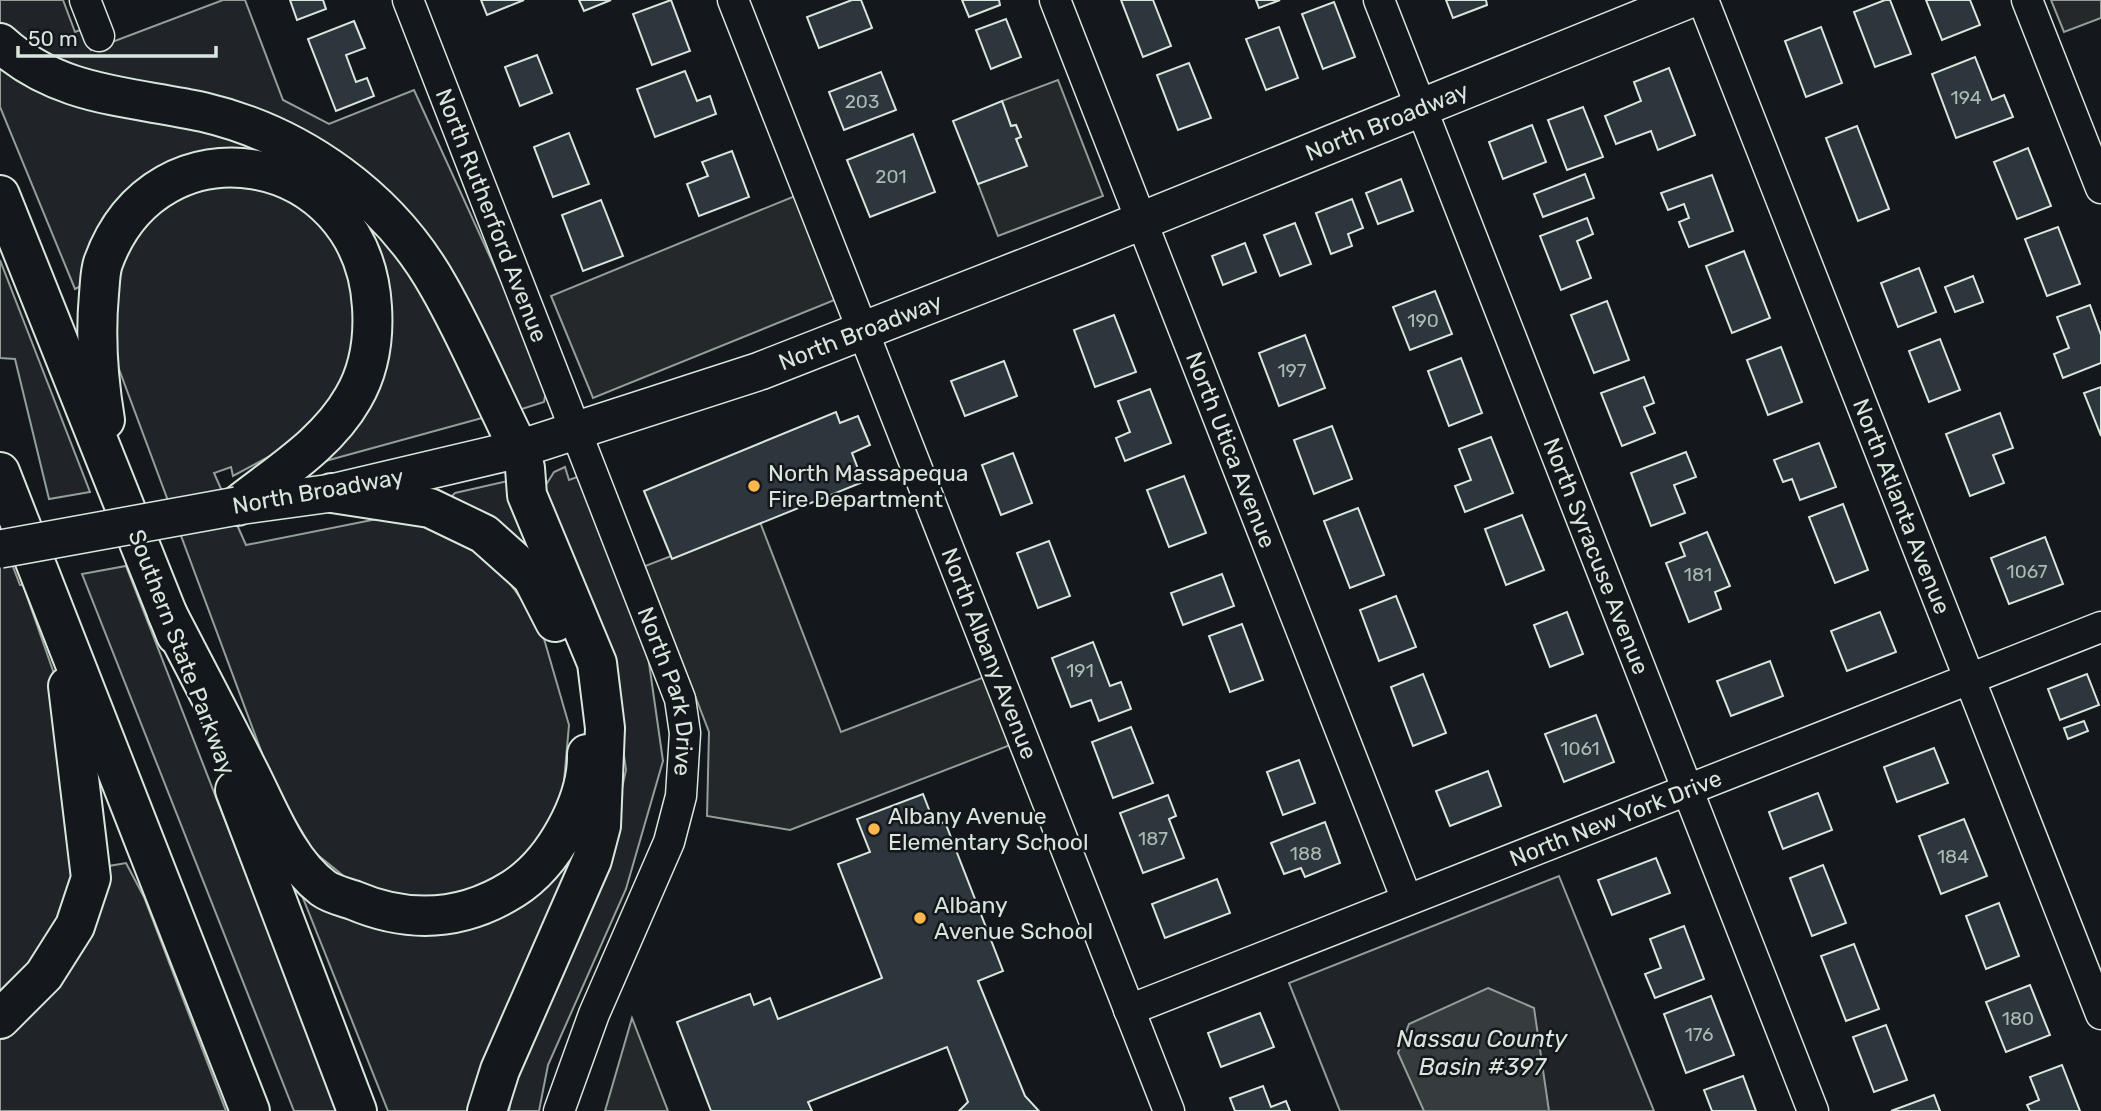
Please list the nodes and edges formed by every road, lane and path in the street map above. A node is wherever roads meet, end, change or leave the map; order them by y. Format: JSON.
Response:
{"nodes":[{"id":1,"x":85,"y":0,"type":"edge"},
{"id":2,"x":408,"y":0,"type":"edge"},
{"id":3,"x":733,"y":0,"type":"edge"},
{"id":4,"x":1055,"y":0,"type":"edge"},
{"id":5,"x":1379,"y":0,"type":"edge"},
{"id":6,"x":1687,"y":0,"type":"edge"},
{"id":7,"x":1703,"y":0,"type":"edge"},
{"id":8,"x":2027,"y":0,"type":"edge"},
{"id":9,"x":99,"y":36,"type":"dead end"},
{"id":10,"x":0,"y":43,"type":"edge"},
{"id":11,"x":1421,"y":107,"type":"junction"},
{"id":12,"x":2101,"y":188,"type":"edge"},
{"id":13,"x":0,"y":195,"type":"edge"},
{"id":14,"x":1142,"y":220,"type":"junction"},
{"id":15,"x":862,"y":331,"type":"junction"},
{"id":16,"x":576,"y":431,"type":"junction"},
{"id":17,"x":519,"y":450,"type":"junction"},
{"id":18,"x":0,"y":472,"type":"edge"},
{"id":19,"x":114,"y":478,"type":"junction"},
{"id":20,"x":332,"y":493,"type":"junction"},
{"id":21,"x":237,"y":506,"type":"junction"},
{"id":22,"x":0,"y":549,"type":"edge"},
{"id":23,"x":167,"y":613,"type":"junction"},
{"id":24,"x":2101,"y":627,"type":"edge"},
{"id":25,"x":61,"y":632,"type":"junction"},
{"id":26,"x":1970,"y":679,"type":"junction"},
{"id":27,"x":1689,"y":789,"type":"junction"},
{"id":28,"x":1407,"y":901,"type":"junction"},
{"id":29,"x":1129,"y":1010,"type":"junction"},
{"id":30,"x":2101,"y":1014,"type":"edge"},
{"id":31,"x":0,"y":1019,"type":"edge"},
{"id":32,"x":250,"y":1111,"type":"edge"},
{"id":33,"x":357,"y":1111,"type":"edge"},
{"id":34,"x":487,"y":1111,"type":"edge"},
{"id":35,"x":559,"y":1111,"type":"edge"},
{"id":36,"x":1169,"y":1111,"type":"edge"},
{"id":37,"x":1813,"y":1111,"type":"edge"}],
"edges":[{"from":1,"to":9,"type":"street"},
{"from":2,"to":16,"type":"street","name":"North Rutherford Avenue"},
{"from":3,"to":15,"type":"street","name":"North Albany Avenue"},
{"from":4,"to":14,"type":"street","name":"North Utica Avenue"},
{"from":5,"to":11,"type":"street","name":"North Syracuse Avenue"},
{"from":6,"to":11,"type":"main road","name":"North Broadway"},
{"from":7,"to":26,"type":"street","name":"North Atlanta Avenue"},
{"from":8,"to":12,"type":"street"},
{"from":10,"to":17,"type":"highway"},
{"from":11,"to":14,"type":"main road","name":"North Broadway"},
{"from":11,"to":27,"type":"street","name":"North Syracuse Avenue"},
{"from":13,"to":19,"type":"highway","name":"Southern State Parkway"},
{"from":14,"to":15,"type":"main road","name":"North Broadway"},
{"from":14,"to":28,"type":"street","name":"North Utica Avenue"},
{"from":15,"to":16,"type":"main road","name":"North Broadway"},
{"from":15,"to":29,"type":"street","name":"North Albany Avenue"},
{"from":16,"to":17,"type":"main road","name":"North Broadway"},
{"from":16,"to":35,"type":"street","name":"North Park Drive"},
{"from":17,"to":20,"type":"main road","name":"North Broadway"},
{"from":17,"to":34,"type":"highway"},
{"from":18,"to":25,"type":"highway"},
{"from":19,"to":21,"type":"highway"},
{"from":19,"to":23,"type":"highway","name":"Southern State Parkway"},
{"from":20,"to":21,"type":"main road","name":"North Broadway"},
{"from":20,"to":23,"type":"highway"},
{"from":21,"to":22,"type":"main road","name":"North Broadway","bridge":true},
{"from":23,"to":33,"type":"highway","name":"Southern State Parkway"},
{"from":24,"to":26,"type":"street","name":"North New York Drive"},
{"from":25,"to":31,"type":"highway"},
{"from":25,"to":32,"type":"highway"},
{"from":26,"to":27,"type":"street","name":"North New York Drive"},
{"from":26,"to":30,"type":"street","name":"North Atlanta Avenue"},
{"from":27,"to":28,"type":"street","name":"North New York Drive"},
{"from":27,"to":37,"type":"street","name":"North Syracuse Avenue"},
{"from":28,"to":29,"type":"street","name":"North New York Drive"},
{"from":29,"to":36,"type":"street","name":"North Albany Avenue"}]}
